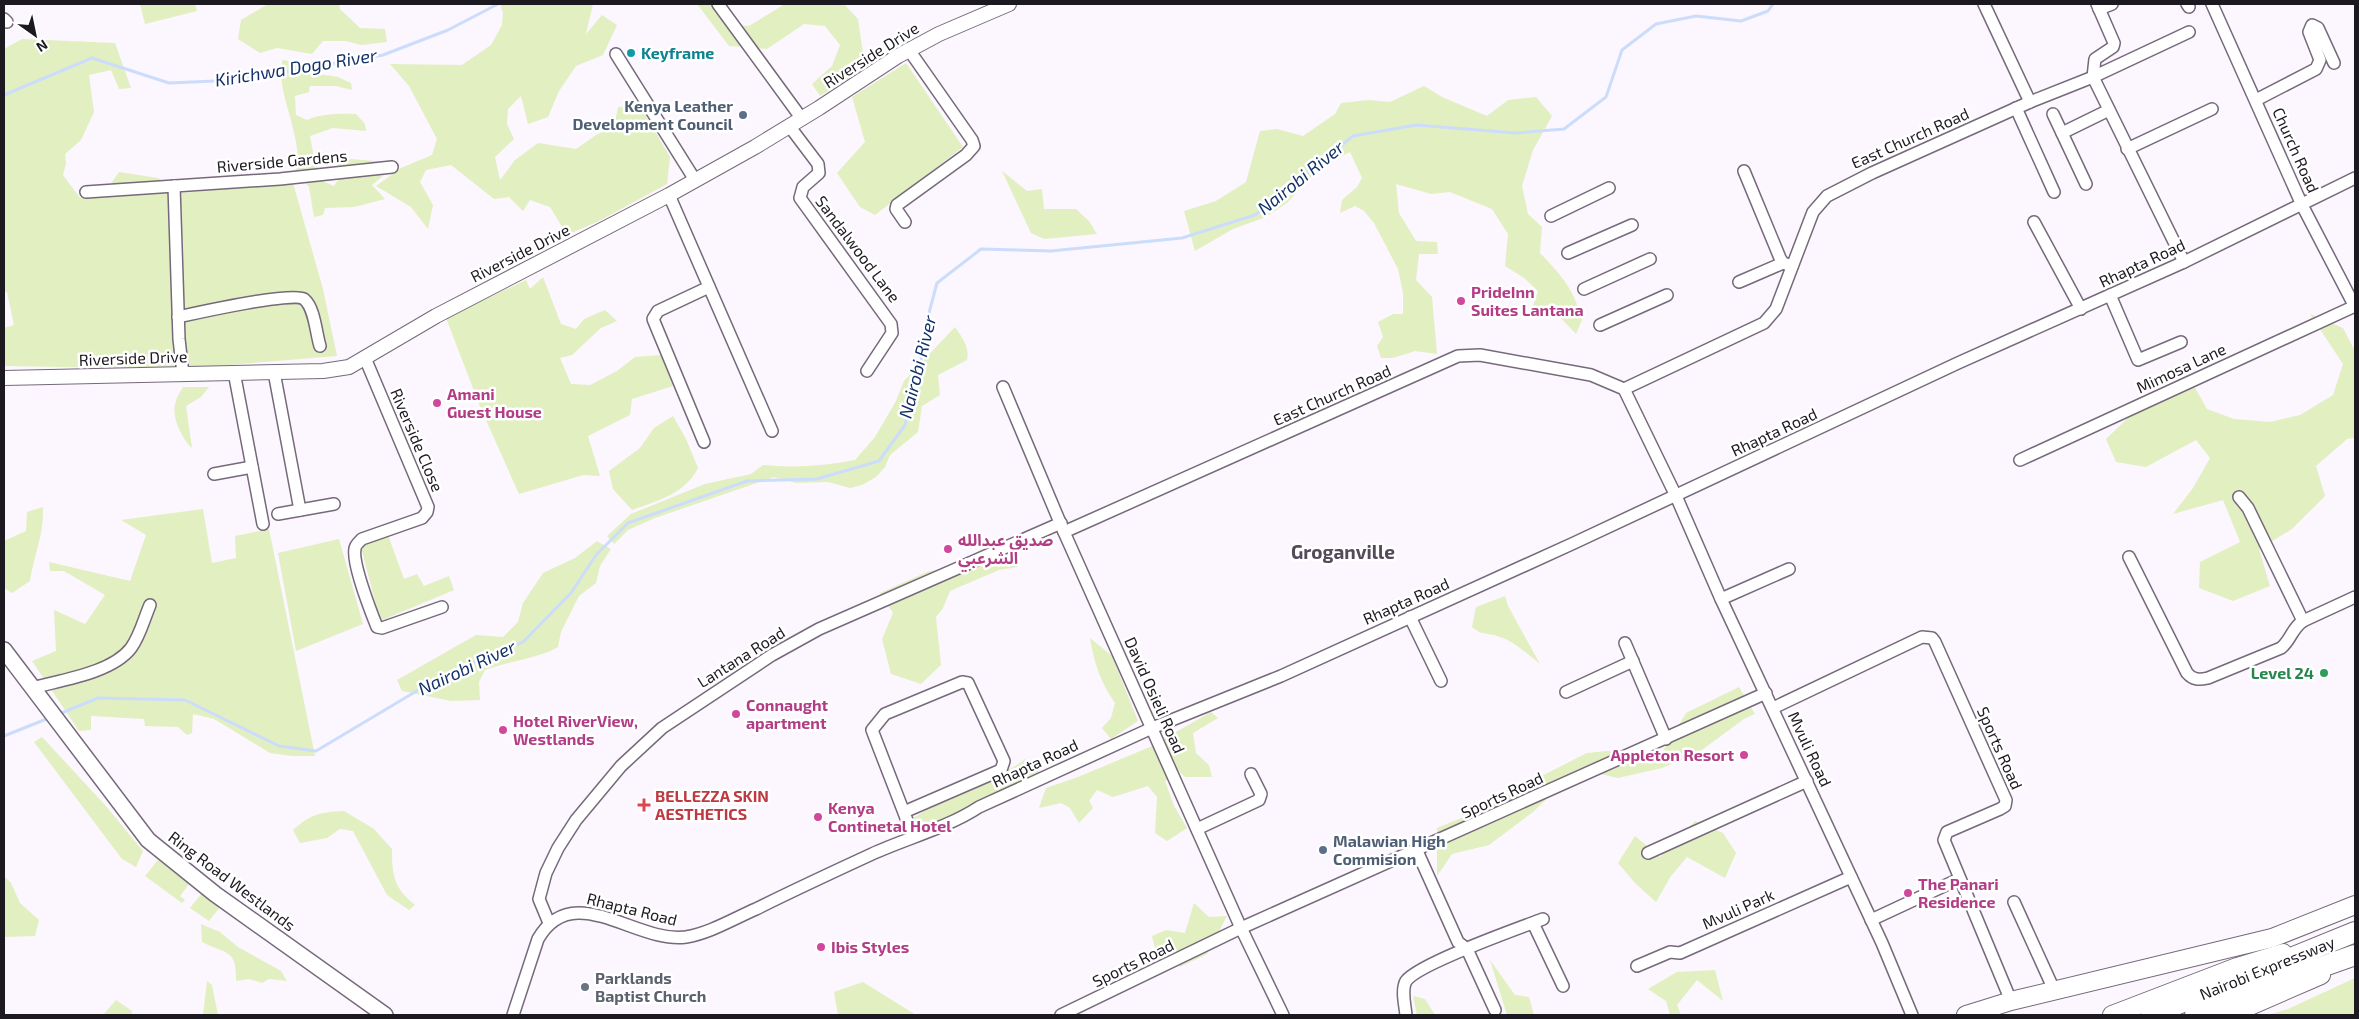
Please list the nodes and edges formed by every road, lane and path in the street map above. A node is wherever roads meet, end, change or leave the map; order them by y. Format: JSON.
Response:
{"nodes":[{"id":1,"x":718,"y":4,"type":"edge"},
{"id":2,"x":1009,"y":4,"type":"edge"},
{"id":3,"x":1984,"y":4,"type":"edge"},
{"id":4,"x":2112,"y":4,"type":"edge"},
{"id":5,"x":2212,"y":4,"type":"edge"},
{"id":6,"x":2098,"y":7,"type":"edge"},
{"id":7,"x":2189,"y":32,"type":"dead end"},
{"id":8,"x":909,"y":50,"type":"junction"},
{"id":9,"x":616,"y":54,"type":"dead end"},
{"id":10,"x":2334,"y":62,"type":"dead end"},
{"id":11,"x":2093,"y":77,"type":"junction"},
{"id":12,"x":2256,"y":100,"type":"junction"},
{"id":13,"x":2030,"y":102,"type":"junction"},
{"id":14,"x":2016,"y":108,"type":"junction"},
{"id":15,"x":2212,"y":109,"type":"dead end"},
{"id":16,"x":2109,"y":110,"type":"junction"},
{"id":17,"x":2053,"y":114,"type":"dead end"},
{"id":18,"x":796,"y":123,"type":"junction"},
{"id":19,"x":2062,"y":133,"type":"junction"},
{"id":20,"x":2127,"y":149,"type":"junction"},
{"id":21,"x":392,"y":167,"type":"dead end"},
{"id":22,"x":1744,"y":171,"type":"dead end"},
{"id":23,"x":2355,"y":178,"type":"edge"},
{"id":24,"x":695,"y":180,"type":"junction"},
{"id":25,"x":2086,"y":184,"type":"dead end"},
{"id":26,"x":174,"y":186,"type":"junction"},
{"id":27,"x":1609,"y":188,"type":"dead end"},
{"id":28,"x":86,"y":192,"type":"dead end"},
{"id":29,"x":2054,"y":192,"type":"dead end"},
{"id":30,"x":668,"y":195,"type":"junction"},
{"id":31,"x":2302,"y":205,"type":"junction"},
{"id":32,"x":1551,"y":216,"type":"dead end"},
{"id":33,"x":905,"y":222,"type":"dead end"},
{"id":34,"x":2034,"y":222,"type":"dead end"},
{"id":35,"x":1632,"y":225,"type":"dead end"},
{"id":36,"x":1568,"y":253,"type":"dead end"},
{"id":37,"x":1650,"y":259,"type":"dead end"},
{"id":38,"x":2184,"y":262,"type":"junction"},
{"id":39,"x":1788,"y":265,"type":"junction"},
{"id":40,"x":1739,"y":282,"type":"dead end"},
{"id":41,"x":709,"y":288,"type":"junction"},
{"id":42,"x":1584,"y":288,"type":"dead end"},
{"id":43,"x":1667,"y":295,"type":"dead end"},
{"id":44,"x":2110,"y":296,"type":"junction"},
{"id":45,"x":2355,"y":307,"type":"edge"},
{"id":46,"x":2081,"y":309,"type":"junction"},
{"id":47,"x":178,"y":317,"type":"junction"},
{"id":48,"x":1600,"y":325,"type":"dead end"},
{"id":49,"x":2181,"y":342,"type":"dead end"},
{"id":50,"x":320,"y":346,"type":"dead end"},
{"id":51,"x":366,"y":358,"type":"junction"},
{"id":52,"x":867,"y":371,"type":"dead end"},
{"id":53,"x":234,"y":372,"type":"junction"},
{"id":54,"x":274,"y":372,"type":"junction"},
{"id":55,"x":183,"y":374,"type":"junction"},
{"id":56,"x":4,"y":378,"type":"edge"},
{"id":57,"x":1003,"y":387,"type":"dead end"},
{"id":58,"x":1624,"y":389,"type":"junction"},
{"id":59,"x":772,"y":431,"type":"dead end"},
{"id":60,"x":704,"y":442,"type":"dead end"},
{"id":61,"x":2020,"y":460,"type":"dead end"},
{"id":62,"x":252,"y":467,"type":"junction"},
{"id":63,"x":214,"y":474,"type":"dead end"},
{"id":64,"x":1676,"y":496,"type":"junction"},
{"id":65,"x":2239,"y":497,"type":"dead end"},
{"id":66,"x":334,"y":504,"type":"dead end"},
{"id":67,"x":300,"y":510,"type":"junction"},
{"id":68,"x":278,"y":514,"type":"dead end"},
{"id":69,"x":263,"y":524,"type":"dead end"},
{"id":70,"x":1063,"y":527,"type":"junction"},
{"id":71,"x":2129,"y":557,"type":"dead end"},
{"id":72,"x":1790,"y":569,"type":"dead end"},
{"id":73,"x":2355,"y":598,"type":"edge"},
{"id":74,"x":1721,"y":599,"type":"junction"},
{"id":75,"x":150,"y":605,"type":"dead end"},
{"id":76,"x":442,"y":607,"type":"dead end"},
{"id":77,"x":1410,"y":617,"type":"junction"},
{"id":78,"x":2302,"y":621,"type":"junction"},
{"id":79,"x":1625,"y":643,"type":"dead end"},
{"id":80,"x":4,"y":650,"type":"edge"},
{"id":81,"x":1633,"y":661,"type":"junction"},
{"id":82,"x":1441,"y":681,"type":"dead end"},
{"id":83,"x":32,"y":688,"type":"junction"},
{"id":84,"x":1566,"y":692,"type":"dead end"},
{"id":85,"x":1766,"y":693,"type":"junction"},
{"id":86,"x":1773,"y":708,"type":"junction"},
{"id":87,"x":1152,"y":728,"type":"junction"},
{"id":88,"x":1666,"y":738,"type":"junction"},
{"id":89,"x":1251,"y":774,"type":"dead end"},
{"id":90,"x":1807,"y":781,"type":"junction"},
{"id":91,"x":904,"y":812,"type":"junction"},
{"id":92,"x":1197,"y":829,"type":"junction"},
{"id":93,"x":913,"y":836,"type":"junction"},
{"id":94,"x":1417,"y":851,"type":"junction"},
{"id":95,"x":1648,"y":853,"type":"dead end"},
{"id":96,"x":1851,"y":877,"type":"junction"},
{"id":97,"x":1959,"y":879,"type":"junction"},
{"id":98,"x":2014,"y":902,"type":"dead end"},
{"id":99,"x":2355,"y":905,"type":"edge"},
{"id":100,"x":1871,"y":920,"type":"junction"},
{"id":101,"x":549,"y":923,"type":"junction"},
{"id":102,"x":1241,"y":928,"type":"junction"},
{"id":103,"x":2355,"y":931,"type":"edge"},
{"id":104,"x":1467,"y":948,"type":"junction"},
{"id":105,"x":2355,"y":957,"type":"edge"},
{"id":106,"x":1638,"y":966,"type":"dead end"},
{"id":107,"x":1563,"y":986,"type":"dead end"},
{"id":108,"x":2055,"y":992,"type":"junction"},
{"id":109,"x":2011,"y":1001,"type":"junction"},
{"id":110,"x":1495,"y":1010,"type":"dead end"},
{"id":111,"x":385,"y":1015,"type":"edge"},
{"id":112,"x":513,"y":1015,"type":"edge"},
{"id":113,"x":1061,"y":1015,"type":"edge"},
{"id":114,"x":1283,"y":1015,"type":"edge"},
{"id":115,"x":1406,"y":1015,"type":"edge"},
{"id":116,"x":1912,"y":1015,"type":"edge"},
{"id":117,"x":1966,"y":1015,"type":"edge"},
{"id":118,"x":2112,"y":1015,"type":"edge"},
{"id":119,"x":2151,"y":1015,"type":"edge"},
{"id":120,"x":2195,"y":1015,"type":"edge"},
{"id":121,"x":2229,"y":1015,"type":"edge"}],
"edges":[{"from":1,"to":18,"type":"street"},
{"from":2,"to":8,"type":"street","name":"Riverside Drive"},
{"from":3,"to":13,"type":"street"},
{"from":4,"to":6,"type":"street"},
{"from":5,"to":12,"type":"street","name":"Church Road"},
{"from":6,"to":11,"type":"street"},
{"from":7,"to":11,"type":"street","name":"East Church Road"},
{"from":8,"to":18,"type":"street","name":"Riverside Drive"},
{"from":8,"to":33,"type":"street"},
{"from":9,"to":24,"type":"street"},
{"from":10,"to":12,"type":"street"},
{"from":11,"to":13,"type":"street","name":"East Church Road"},
{"from":11,"to":16,"type":"street"},
{"from":12,"to":31,"type":"street","name":"Church Road"},
{"from":13,"to":14,"type":"street","name":"East Church Road"},
{"from":14,"to":29,"type":"street"},
{"from":14,"to":39,"type":"street","name":"East Church Road"},
{"from":15,"to":20,"type":"street"},
{"from":16,"to":19,"type":"street"},
{"from":16,"to":20,"type":"street"},
{"from":17,"to":19,"type":"street"},
{"from":18,"to":24,"type":"street","name":"Riverside Drive"},
{"from":18,"to":52,"type":"street","name":"Sandalwood Lane"},
{"from":19,"to":25,"type":"street"},
{"from":20,"to":38,"type":"street"},
{"from":21,"to":26,"type":"street","name":"Riverside Gardens"},
{"from":22,"to":39,"type":"street"},
{"from":23,"to":31,"type":"street","name":"Rhapta Road"},
{"from":24,"to":30,"type":"street","name":"Riverside Drive"},
{"from":26,"to":28,"type":"street","name":"Riverside Gardens"},
{"from":26,"to":47,"type":"street"},
{"from":27,"to":32,"type":"street"},
{"from":30,"to":41,"type":"street"},
{"from":30,"to":51,"type":"street","name":"Riverside Drive"},
{"from":31,"to":38,"type":"street","name":"Rhapta Road"},
{"from":31,"to":45,"type":"street","name":"Church Road"},
{"from":34,"to":46,"type":"street"},
{"from":35,"to":36,"type":"street"},
{"from":37,"to":42,"type":"street"},
{"from":38,"to":44,"type":"street","name":"Rhapta Road"},
{"from":39,"to":40,"type":"street"},
{"from":39,"to":58,"type":"street","name":"East Church Road"},
{"from":41,"to":59,"type":"street"},
{"from":41,"to":60,"type":"street"},
{"from":43,"to":48,"type":"street"},
{"from":44,"to":46,"type":"street","name":"Rhapta Road"},
{"from":44,"to":49,"type":"street"},
{"from":45,"to":61,"type":"street","name":"Mimosa Lane"},
{"from":46,"to":64,"type":"street","name":"Rhapta Road"},
{"from":47,"to":50,"type":"street"},
{"from":47,"to":55,"type":"street"},
{"from":51,"to":54,"type":"street","name":"Riverside Drive"},
{"from":51,"to":76,"type":"street","name":"Riverside Close"},
{"from":53,"to":54,"type":"street","name":"Riverside Drive"},
{"from":53,"to":55,"type":"street","name":"Riverside Drive"},
{"from":53,"to":62,"type":"street"},
{"from":54,"to":67,"type":"street"},
{"from":55,"to":56,"type":"street","name":"Riverside Drive"},
{"from":57,"to":70,"type":"street","name":"David Osieli Road"},
{"from":58,"to":64,"type":"street"},
{"from":58,"to":70,"type":"street","name":"East Church Road"},
{"from":62,"to":63,"type":"street"},
{"from":62,"to":69,"type":"street"},
{"from":64,"to":74,"type":"street","name":"Mvuli Road"},
{"from":64,"to":77,"type":"street","name":"Rhapta Road"},
{"from":65,"to":78,"type":"street"},
{"from":66,"to":67,"type":"street"},
{"from":67,"to":68,"type":"street"},
{"from":70,"to":87,"type":"street","name":"David Osieli Road"},
{"from":70,"to":101,"type":"street","name":"Lantana Road"},
{"from":71,"to":78,"type":"street"},
{"from":72,"to":74,"type":"street"},
{"from":73,"to":78,"type":"street"},
{"from":74,"to":85,"type":"street","name":"Mvuli Road"},
{"from":75,"to":83,"type":"street"},
{"from":77,"to":82,"type":"street"},
{"from":77,"to":87,"type":"street","name":"Rhapta Road"},
{"from":79,"to":81,"type":"street"},
{"from":80,"to":83,"type":"main road"},
{"from":81,"to":84,"type":"street"},
{"from":81,"to":88,"type":"street"},
{"from":83,"to":111,"type":"main road","name":"Ring Road Westlands"},
{"from":85,"to":86,"type":"street","name":"Mvuli Road"},
{"from":85,"to":88,"type":"street","name":"Sports Road"},
{"from":86,"to":90,"type":"street","name":"Mvuli Road"},
{"from":86,"to":97,"type":"street","name":"Sports Road"},
{"from":87,"to":92,"type":"street","name":"David Osieli Road"},
{"from":87,"to":93,"type":"street","name":"Rhapta Road"},
{"from":88,"to":94,"type":"street","name":"Sports Road"},
{"from":89,"to":92,"type":"street"},
{"from":90,"to":95,"type":"street"},
{"from":90,"to":96,"type":"street","name":"Mvuli Road"},
{"from":91,"to":91,"type":"street"},
{"from":91,"to":93,"type":"street"},
{"from":92,"to":102,"type":"street","name":"David Osieli Road"},
{"from":93,"to":101,"type":"street","name":"Rhapta Road"},
{"from":94,"to":102,"type":"street","name":"Sports Road"},
{"from":94,"to":104,"type":"street"},
{"from":96,"to":100,"type":"street","name":"Mvuli Road"},
{"from":96,"to":106,"type":"street","name":"Mvuli Park"},
{"from":97,"to":100,"type":"street"},
{"from":97,"to":109,"type":"street","name":"Sports Road"},
{"from":98,"to":108,"type":"street"},
{"from":99,"to":108,"type":"highway"},
{"from":100,"to":116,"type":"street","name":"Mvuli Road"},
{"from":101,"to":112,"type":"street"},
{"from":102,"to":113,"type":"street","name":"Sports Road"},
{"from":102,"to":114,"type":"street","name":"David Osieli Road"},
{"from":103,"to":118,"type":"highway"},
{"from":103,"to":119,"type":"highway","name":"Nairobi Expressway"},
{"from":104,"to":107,"type":"street"},
{"from":104,"to":110,"type":"street"},
{"from":104,"to":115,"type":"street"},
{"from":105,"to":120,"type":"highway","name":"Nairobi Expressway"},
{"from":105,"to":121,"type":"highway"},
{"from":108,"to":109,"type":"highway"},
{"from":109,"to":117,"type":"highway"}]}
